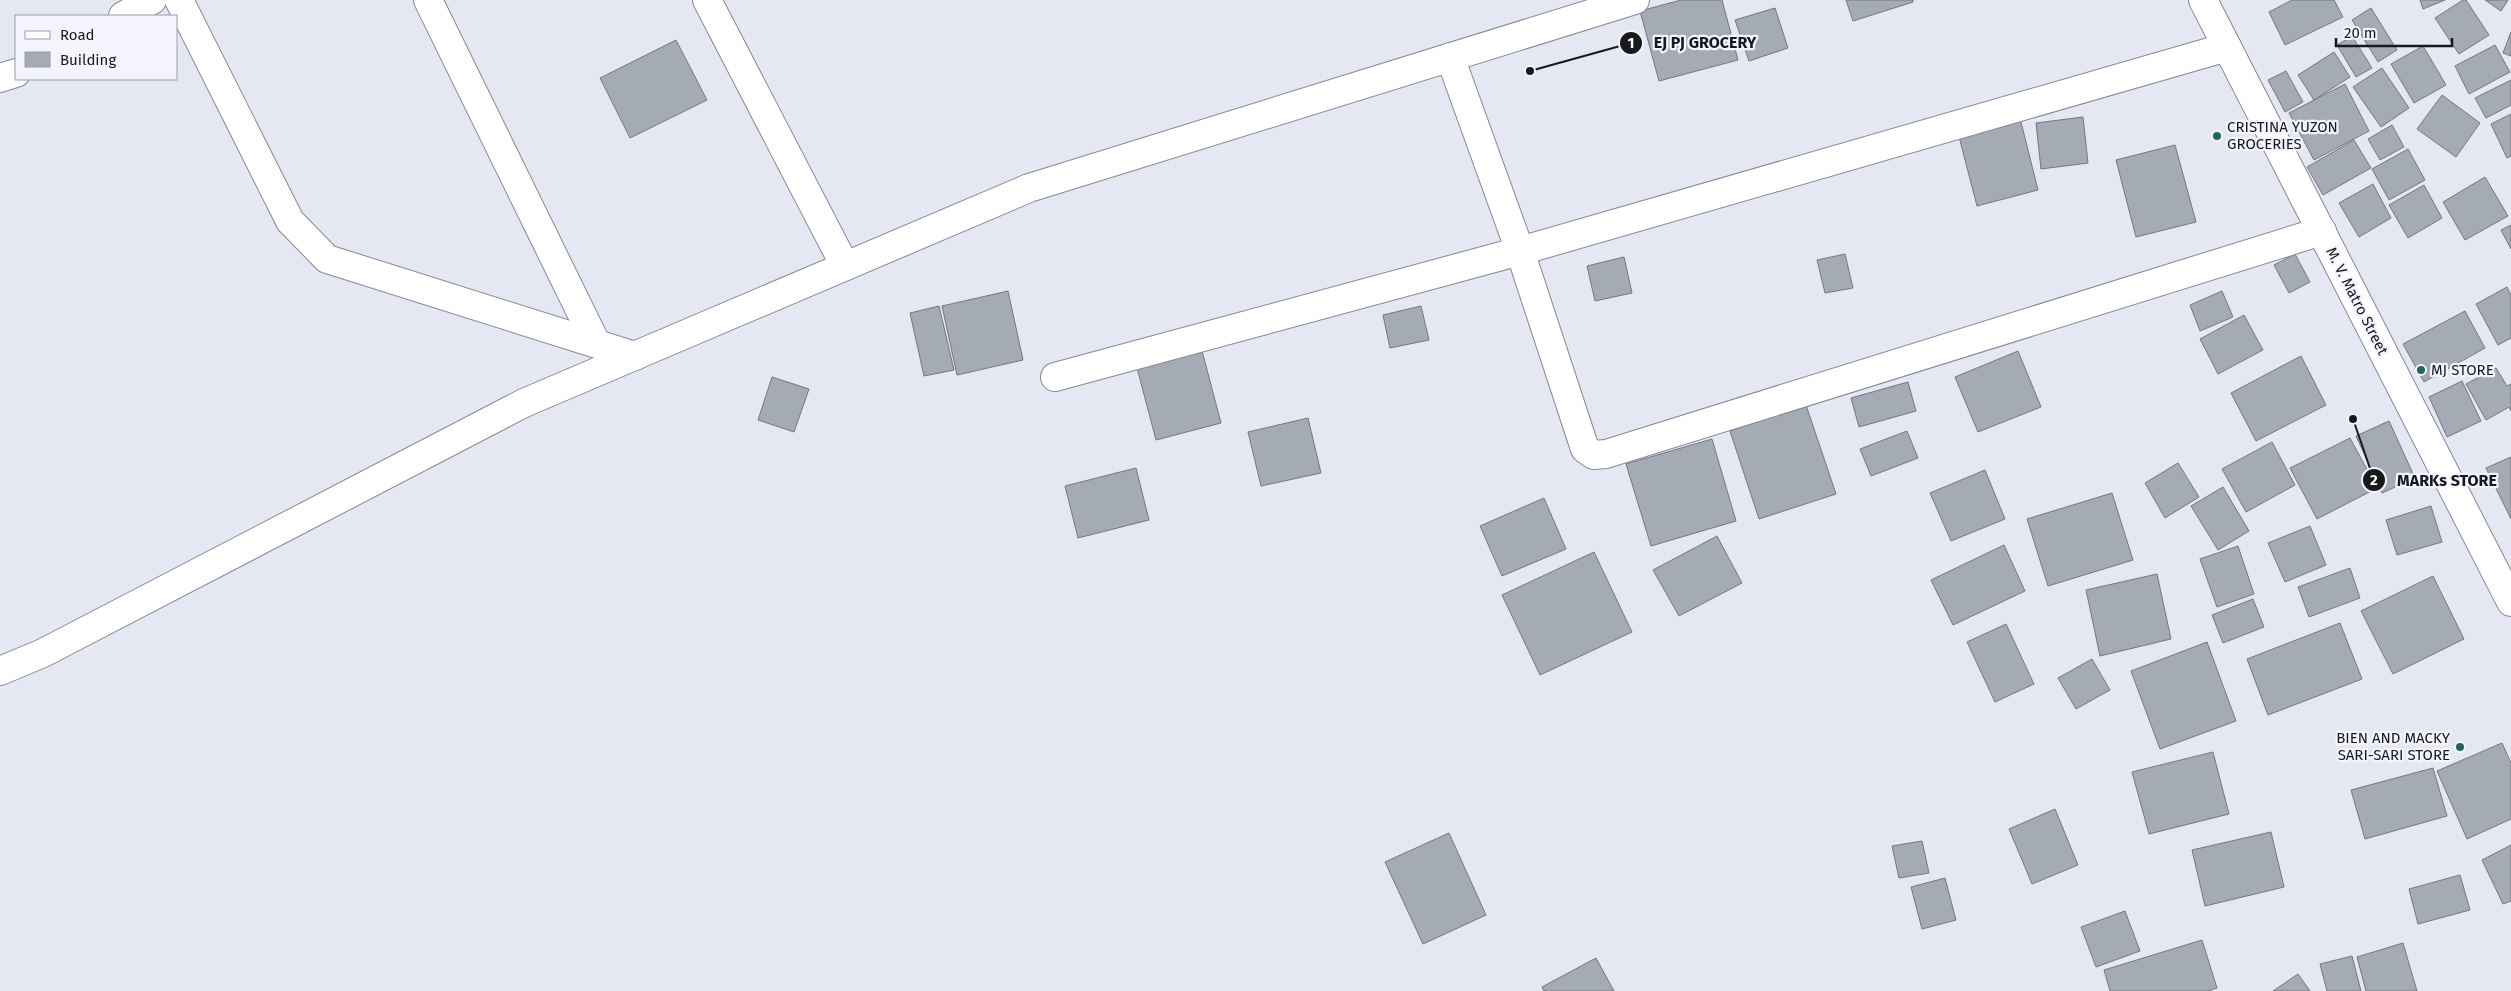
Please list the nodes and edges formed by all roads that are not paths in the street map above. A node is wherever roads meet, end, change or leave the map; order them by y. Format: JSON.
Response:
{"nodes":[{"id":1,"x":152,"y":0,"type":"edge"},
{"id":2,"x":180,"y":0,"type":"edge"},
{"id":3,"x":428,"y":0,"type":"edge"},
{"id":4,"x":707,"y":0,"type":"edge"},
{"id":5,"x":1635,"y":0,"type":"edge"},
{"id":6,"x":2203,"y":0,"type":"edge"},
{"id":7,"x":124,"y":15,"type":"edge"},
{"id":8,"x":2227,"y":47,"type":"junction"},
{"id":9,"x":1450,"y":57,"type":"junction"},
{"id":10,"x":15,"y":73,"type":"edge"},
{"id":11,"x":0,"y":78,"type":"edge"},
{"id":12,"x":2322,"y":231,"type":"junction"},
{"id":13,"x":1520,"y":250,"type":"junction"},
{"id":14,"x":845,"y":266,"type":"junction"},
{"id":15,"x":596,"y":343,"type":"junction"},
{"id":16,"x":635,"y":356,"type":"junction"},
{"id":17,"x":1055,"y":377,"type":"dead end"},
{"id":18,"x":2511,"y":602,"type":"edge"},
{"id":19,"x":0,"y":671,"type":"edge"}],
"edges":[{"from":1,"to":7,"type":"street"},
{"from":2,"to":15,"type":"street"},
{"from":3,"to":15,"type":"street"},
{"from":4,"to":14,"type":"street"},
{"from":5,"to":9,"type":"street"},
{"from":6,"to":8,"type":"street","name":"M. V. Matro Street"},
{"from":8,"to":12,"type":"street","name":"M. V. Matro Street"},
{"from":8,"to":13,"type":"street"},
{"from":9,"to":13,"type":"street"},
{"from":9,"to":14,"type":"street"},
{"from":10,"to":11,"type":"street"},
{"from":12,"to":13,"type":"street"},
{"from":12,"to":18,"type":"street","name":"M. V. Matro Street"},
{"from":13,"to":17,"type":"street"},
{"from":14,"to":16,"type":"street"},
{"from":15,"to":16,"type":"street"},
{"from":16,"to":19,"type":"street"}]}
